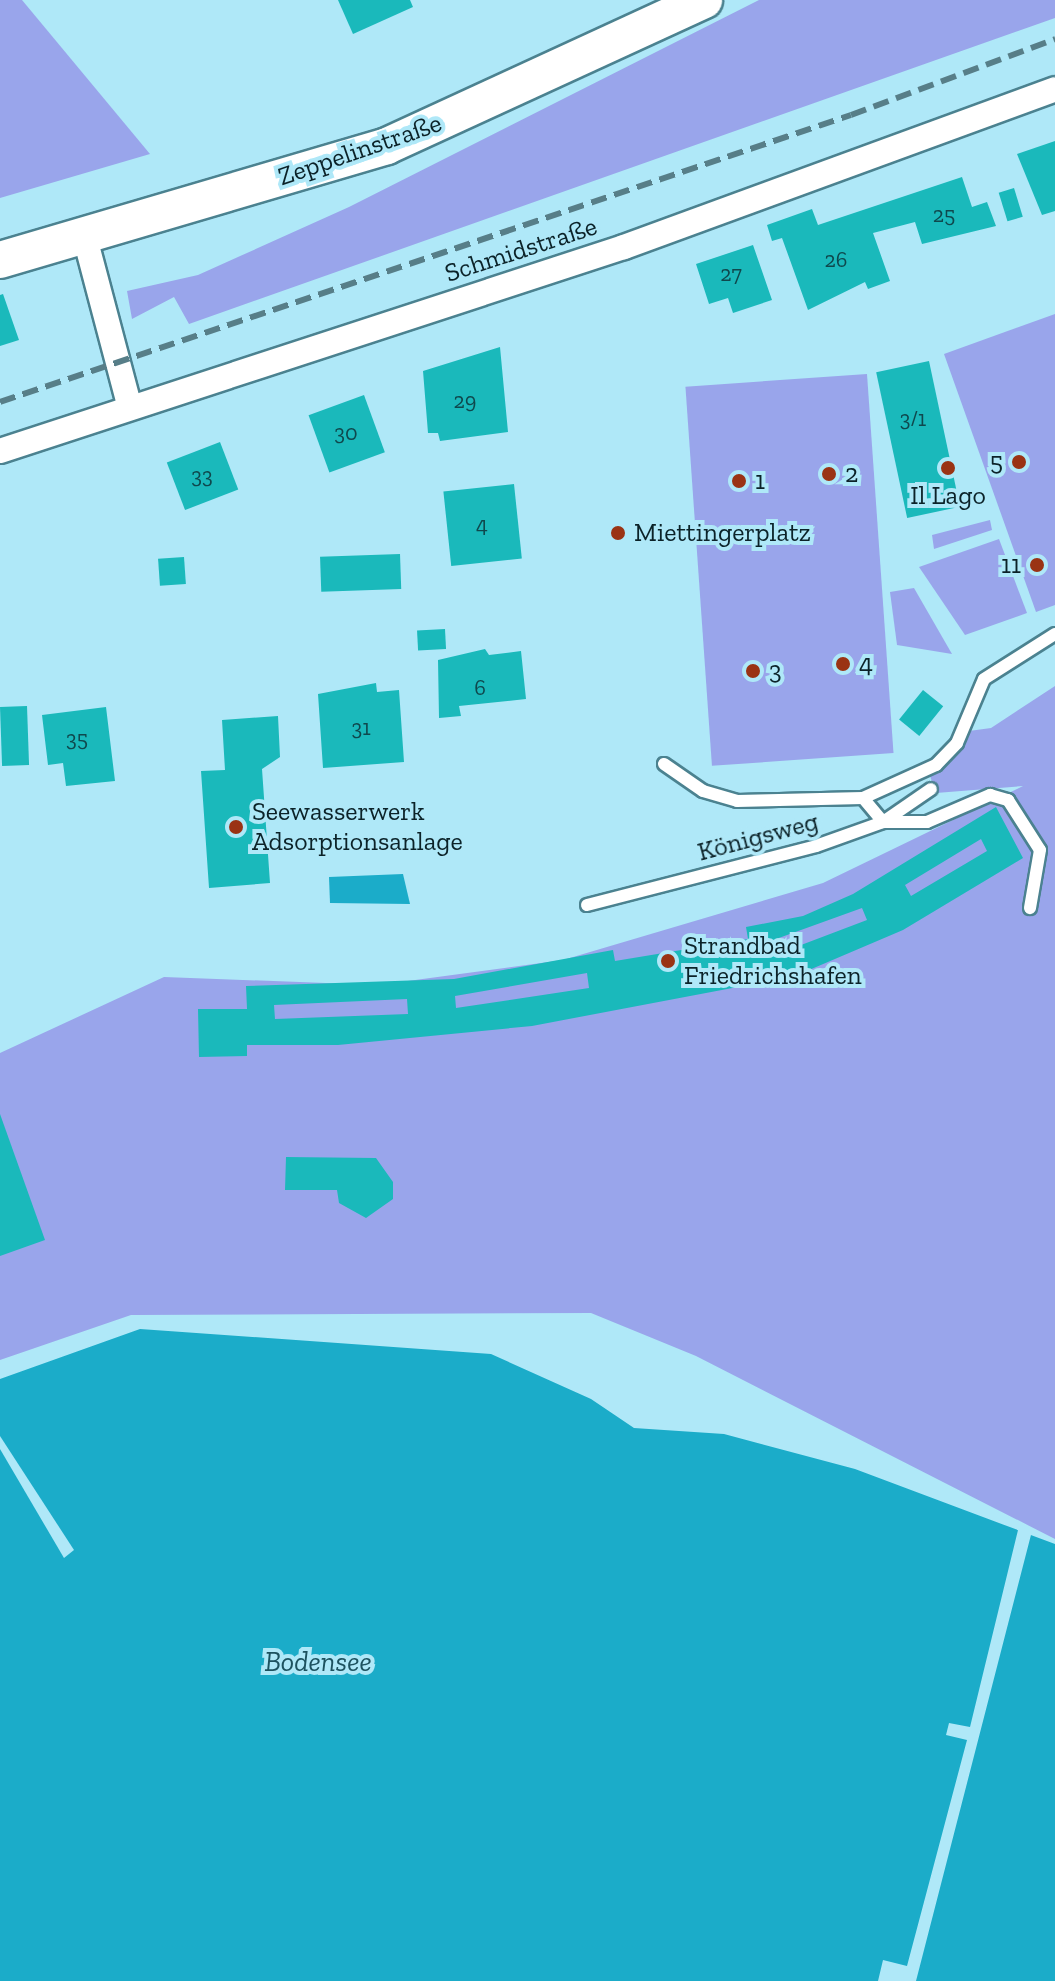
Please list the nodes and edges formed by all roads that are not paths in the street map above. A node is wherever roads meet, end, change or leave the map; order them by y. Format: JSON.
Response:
{"nodes":[{"id":1,"x":704,"y":0,"type":"edge"},
{"id":2,"x":1055,"y":89,"type":"edge"},
{"id":3,"x":84,"y":234,"type":"junction"},
{"id":4,"x":0,"y":260,"type":"edge"},
{"id":5,"x":129,"y":404,"type":"junction"},
{"id":6,"x":0,"y":451,"type":"edge"},
{"id":7,"x":1055,"y":634,"type":"edge"},
{"id":8,"x":664,"y":764,"type":"dead end"},
{"id":9,"x":931,"y":789,"type":"dead end"},
{"id":10,"x":863,"y":798,"type":"junction"},
{"id":11,"x":883,"y":822,"type":"junction"},
{"id":12,"x":587,"y":905,"type":"dead end"},
{"id":13,"x":1030,"y":908,"type":"dead end"}],
"edges":[{"from":1,"to":3,"type":"main road","name":"Zeppelinstraße"},
{"from":2,"to":5,"type":"street","name":"Schmidstraße"},
{"from":3,"to":4,"type":"main road","name":"Zeppelinstraße"},
{"from":3,"to":5,"type":"street"},
{"from":5,"to":6,"type":"street","name":"Schmidstraße"},
{"from":7,"to":10,"type":"lane"},
{"from":8,"to":10,"type":"lane"},
{"from":9,"to":11,"type":"lane","name":"Königsweg"},
{"from":10,"to":11,"type":"lane"},
{"from":11,"to":12,"type":"lane","name":"Königsweg"},
{"from":11,"to":13,"type":"lane"}]}
